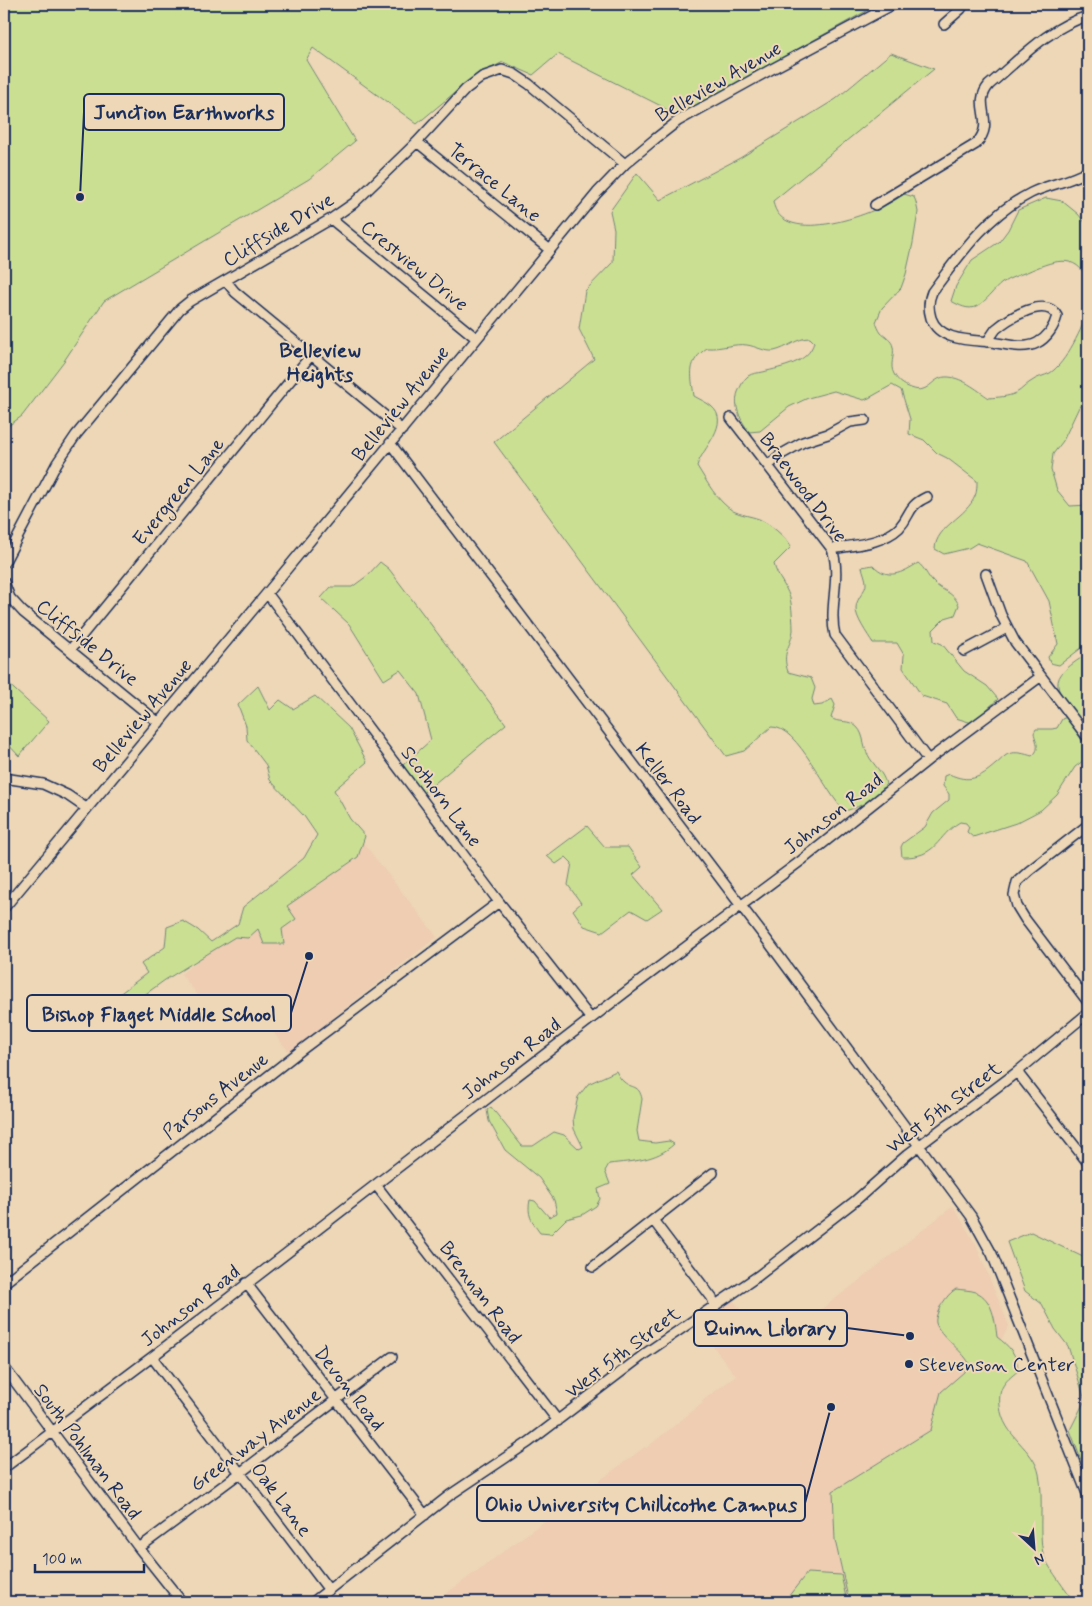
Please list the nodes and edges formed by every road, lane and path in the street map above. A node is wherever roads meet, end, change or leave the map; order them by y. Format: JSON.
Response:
{"nodes":[{"id":1,"x":894,"y":4,"type":"edge"},
{"id":2,"x":964,"y":4,"type":"edge"},
{"id":3,"x":1088,"y":16,"type":"edge"},
{"id":4,"x":944,"y":24,"type":"dead end"},
{"id":5,"x":417,"y":142,"type":"junction"},
{"id":6,"x":626,"y":164,"type":"junction"},
{"id":7,"x":1088,"y":171,"type":"edge"},
{"id":8,"x":875,"y":204,"type":"dead end"},
{"id":9,"x":331,"y":219,"type":"junction"},
{"id":10,"x":550,"y":250,"type":"junction"},
{"id":11,"x":226,"y":281,"type":"junction"},
{"id":12,"x":476,"y":338,"type":"junction"},
{"id":13,"x":987,"y":342,"type":"junction"},
{"id":14,"x":312,"y":354,"type":"junction"},
{"id":15,"x":731,"y":418,"type":"dead end"},
{"id":16,"x":865,"y":420,"type":"dead end"},
{"id":17,"x":402,"y":430,"type":"junction"},
{"id":18,"x":390,"y":443,"type":"junction"},
{"id":19,"x":768,"y":466,"type":"junction"},
{"id":20,"x":927,"y":496,"type":"dead end"},
{"id":21,"x":832,"y":550,"type":"junction"},
{"id":22,"x":4,"y":563,"type":"edge"},
{"id":23,"x":986,"y":574,"type":"dead end"},
{"id":24,"x":4,"y":582,"type":"edge"},
{"id":25,"x":267,"y":593,"type":"junction"},
{"id":26,"x":1007,"y":628,"type":"junction"},
{"id":27,"x":70,"y":650,"type":"junction"},
{"id":28,"x":964,"y":651,"type":"dead end"},
{"id":29,"x":1040,"y":677,"type":"junction"},
{"id":30,"x":159,"y":723,"type":"junction"},
{"id":31,"x":1088,"y":738,"type":"edge"},
{"id":32,"x":928,"y":760,"type":"junction"},
{"id":33,"x":4,"y":778,"type":"edge"},
{"id":34,"x":86,"y":808,"type":"junction"},
{"id":35,"x":1088,"y":824,"type":"edge"},
{"id":36,"x":499,"y":902,"type":"junction"},
{"id":37,"x":740,"y":905,"type":"junction"},
{"id":38,"x":4,"y":908,"type":"edge"},
{"id":39,"x":1088,"y":1002,"type":"edge"},
{"id":40,"x":1088,"y":1013,"type":"edge"},
{"id":41,"x":591,"y":1019,"type":"junction"},
{"id":42,"x":1017,"y":1072,"type":"junction"},
{"id":43,"x":918,"y":1146,"type":"junction"},
{"id":44,"x":1088,"y":1163,"type":"edge"},
{"id":45,"x":713,"y":1173,"type":"dead end"},
{"id":46,"x":376,"y":1185,"type":"junction"},
{"id":47,"x":653,"y":1220,"type":"junction"},
{"id":48,"x":593,"y":1267,"type":"dead end"},
{"id":49,"x":4,"y":1283,"type":"edge"},
{"id":50,"x":246,"y":1283,"type":"junction"},
{"id":51,"x":715,"y":1307,"type":"junction"},
{"id":52,"x":392,"y":1356,"type":"dead end"},
{"id":53,"x":152,"y":1357,"type":"junction"},
{"id":54,"x":4,"y":1367,"type":"edge"},
{"id":55,"x":336,"y":1400,"type":"junction"},
{"id":56,"x":558,"y":1421,"type":"junction"},
{"id":57,"x":52,"y":1432,"type":"junction"},
{"id":58,"x":4,"y":1468,"type":"edge"},
{"id":59,"x":240,"y":1473,"type":"junction"},
{"id":60,"x":1088,"y":1496,"type":"edge"},
{"id":61,"x":425,"y":1515,"type":"junction"},
{"id":62,"x":139,"y":1548,"type":"junction"},
{"id":63,"x":329,"y":1590,"type":"junction"},
{"id":64,"x":182,"y":1602,"type":"edge"},
{"id":65,"x":313,"y":1602,"type":"edge"}],
"edges":[{"from":1,"to":6,"type":"street","name":"Belleview Avenue"},
{"from":2,"to":4,"type":"street"},
{"from":3,"to":8,"type":"street"},
{"from":5,"to":6,"type":"street","name":"Cliffside Drive"},
{"from":5,"to":9,"type":"street","name":"Cliffside Drive"},
{"from":5,"to":10,"type":"street","name":"Terrace Lane"},
{"from":6,"to":10,"type":"street","name":"Belleview Avenue"},
{"from":7,"to":13,"type":"street"},
{"from":9,"to":11,"type":"street","name":"Cliffside Drive"},
{"from":9,"to":12,"type":"street","name":"Crestview Drive"},
{"from":10,"to":12,"type":"street","name":"Belleview Avenue"},
{"from":11,"to":14,"type":"street"},
{"from":11,"to":22,"type":"street","name":"Cliffside Drive"},
{"from":12,"to":17,"type":"street","name":"Belleview Avenue"},
{"from":13,"to":13,"type":"street"},
{"from":14,"to":17,"type":"street"},
{"from":14,"to":27,"type":"street","name":"Evergreen Lane"},
{"from":15,"to":19,"type":"street","name":"Braewood Drive"},
{"from":16,"to":19,"type":"street"},
{"from":17,"to":18,"type":"street","name":"Belleview Avenue"},
{"from":18,"to":25,"type":"street","name":"Belleview Avenue"},
{"from":18,"to":37,"type":"street","name":"Keller Road"},
{"from":19,"to":21,"type":"street","name":"Braewood Drive"},
{"from":20,"to":21,"type":"street"},
{"from":21,"to":32,"type":"street","name":"Braewood Drive"},
{"from":23,"to":26,"type":"street"},
{"from":24,"to":27,"type":"street","name":"Cliffside Drive"},
{"from":25,"to":30,"type":"street","name":"Belleview Avenue"},
{"from":25,"to":36,"type":"street","name":"Scothorn Lane"},
{"from":26,"to":28,"type":"street"},
{"from":26,"to":29,"type":"street"},
{"from":27,"to":30,"type":"street","name":"Cliffside Drive"},
{"from":29,"to":31,"type":"street"},
{"from":29,"to":32,"type":"street","name":"Johnson Road"},
{"from":30,"to":34,"type":"street","name":"Belleview Avenue"},
{"from":32,"to":37,"type":"street","name":"Johnson Road"},
{"from":33,"to":34,"type":"street"},
{"from":34,"to":38,"type":"street","name":"Belleview Avenue"},
{"from":35,"to":39,"type":"street"},
{"from":36,"to":41,"type":"street","name":"Scothorn Lane"},
{"from":36,"to":49,"type":"street","name":"Parsons Avenue"},
{"from":37,"to":41,"type":"street","name":"Johnson Road"},
{"from":37,"to":43,"type":"street","name":"Keller Road"},
{"from":40,"to":42,"type":"street","name":"West 5th Street"},
{"from":41,"to":46,"type":"street","name":"Johnson Road"},
{"from":42,"to":43,"type":"street","name":"West 5th Street"},
{"from":42,"to":44,"type":"street"},
{"from":43,"to":51,"type":"street","name":"West 5th Street"},
{"from":43,"to":60,"type":"street","name":"Keller Road"},
{"from":45,"to":47,"type":"street"},
{"from":46,"to":50,"type":"street","name":"Johnson Road"},
{"from":46,"to":56,"type":"street","name":"Brennan Road"},
{"from":47,"to":48,"type":"street"},
{"from":47,"to":51,"type":"street"},
{"from":50,"to":53,"type":"street","name":"Johnson Road"},
{"from":50,"to":55,"type":"street","name":"Devon Road"},
{"from":51,"to":56,"type":"street","name":"West 5th Street"},
{"from":52,"to":55,"type":"street","name":"Greenway Avenue"},
{"from":53,"to":57,"type":"street","name":"Johnson Road"},
{"from":53,"to":59,"type":"street","name":"Oak Lane"},
{"from":54,"to":57,"type":"street","name":"South Pohlman Road"},
{"from":55,"to":59,"type":"street","name":"Greenway Avenue"},
{"from":55,"to":61,"type":"street","name":"Devon Road"},
{"from":56,"to":61,"type":"street","name":"West 5th Street"},
{"from":57,"to":58,"type":"street","name":"Johnson Road"},
{"from":57,"to":62,"type":"street","name":"South Pohlman Road"},
{"from":59,"to":62,"type":"street","name":"Greenway Avenue"},
{"from":59,"to":63,"type":"street","name":"Oak Lane"},
{"from":61,"to":63,"type":"street","name":"West 5th Street"},
{"from":62,"to":64,"type":"street","name":"South Pohlman Road"},
{"from":63,"to":65,"type":"street","name":"West 5th Street"}]}
